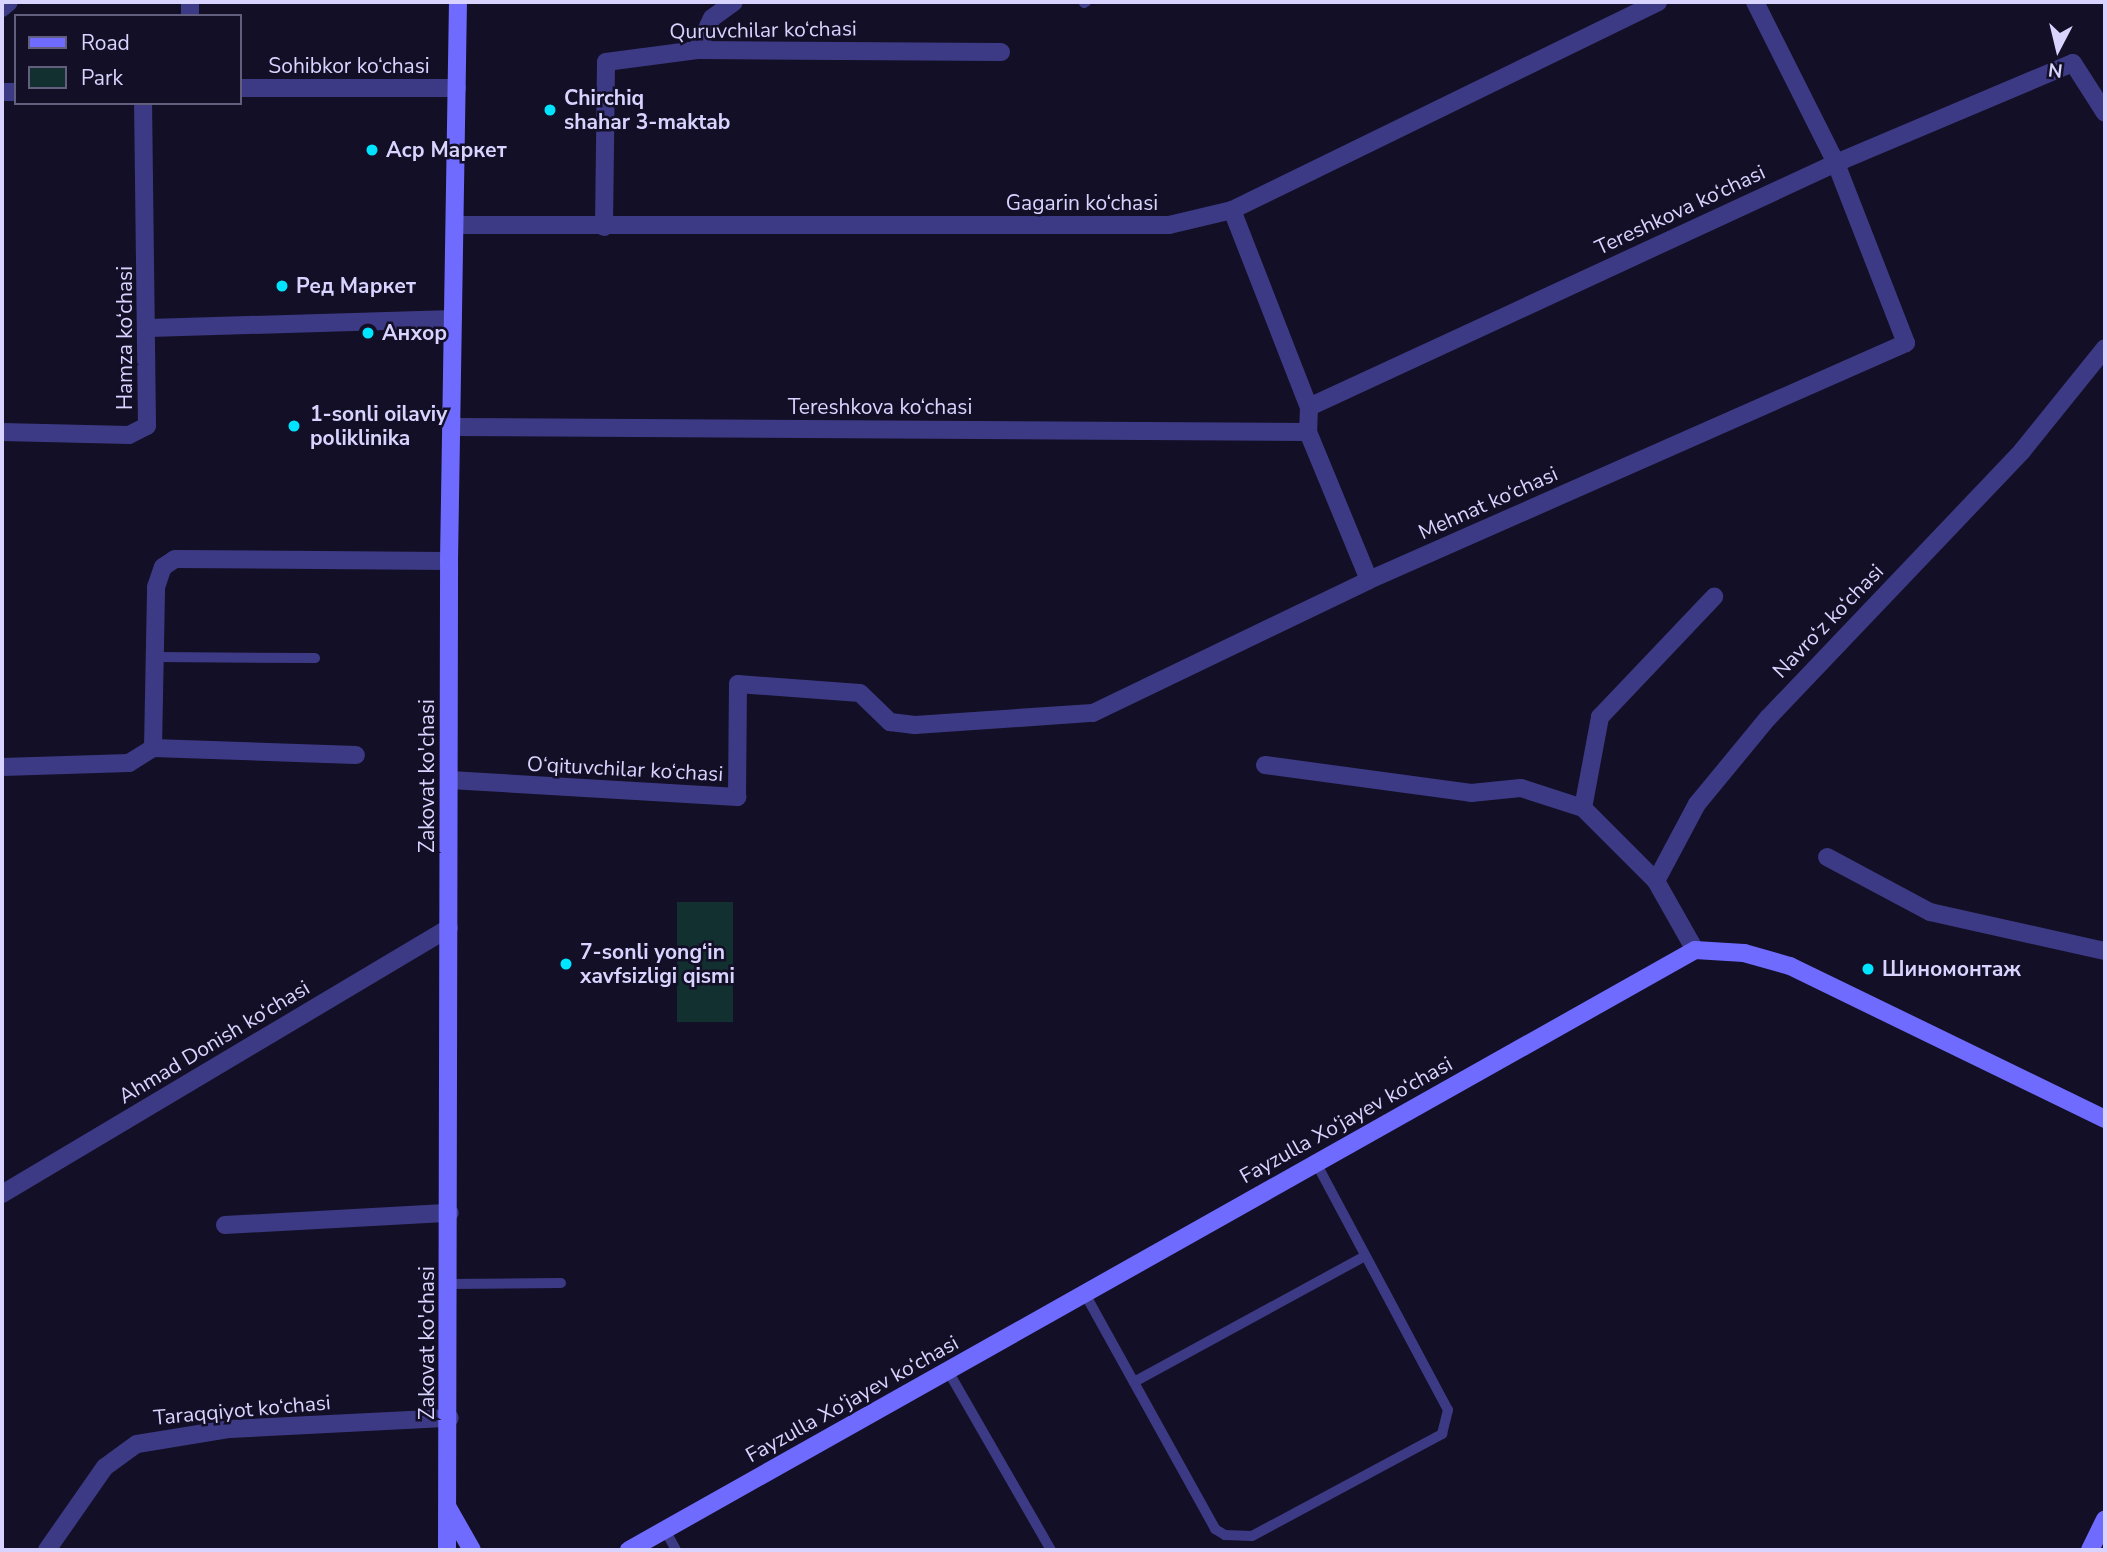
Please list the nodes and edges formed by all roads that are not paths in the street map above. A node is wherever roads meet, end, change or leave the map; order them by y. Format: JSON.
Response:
{"nodes":[{"id":1,"x":9,"y":2,"type":"edge"},
{"id":2,"x":458,"y":2,"type":"edge"},
{"id":3,"x":734,"y":2,"type":"edge"},
{"id":4,"x":1658,"y":2,"type":"edge"},
{"id":5,"x":1755,"y":2,"type":"edge"},
{"id":6,"x":2,"y":8,"type":"edge"},
{"id":7,"x":697,"y":50,"type":"junction"},
{"id":8,"x":1001,"y":52,"type":"dead end"},
{"id":9,"x":242,"y":88,"type":"edge"},
{"id":10,"x":457,"y":88,"type":"junction"},
{"id":11,"x":143,"y":105,"type":"edge"},
{"id":12,"x":2105,"y":113,"type":"edge"},
{"id":13,"x":1836,"y":163,"type":"junction"},
{"id":14,"x":1232,"y":210,"type":"junction"},
{"id":15,"x":455,"y":225,"type":"junction"},
{"id":16,"x":604,"y":227,"type":"junction"},
{"id":17,"x":453,"y":319,"type":"junction"},
{"id":18,"x":149,"y":328,"type":"junction"},
{"id":19,"x":2105,"y":348,"type":"edge"},
{"id":20,"x":1309,"y":407,"type":"junction"},
{"id":21,"x":452,"y":427,"type":"junction"},
{"id":22,"x":2,"y":432,"type":"edge"},
{"id":23,"x":1308,"y":432,"type":"junction"},
{"id":24,"x":449,"y":561,"type":"junction"},
{"id":25,"x":1369,"y":580,"type":"junction"},
{"id":26,"x":1714,"y":597,"type":"dead end"},
{"id":27,"x":155,"y":657,"type":"junction"},
{"id":28,"x":315,"y":658,"type":"dead end"},
{"id":29,"x":1093,"y":713,"type":"joint"},
{"id":30,"x":153,"y":748,"type":"junction"},
{"id":31,"x":356,"y":755,"type":"dead end"},
{"id":32,"x":1265,"y":765,"type":"dead end"},
{"id":33,"x":2,"y":767,"type":"edge"},
{"id":34,"x":450,"y":780,"type":"junction"},
{"id":35,"x":1583,"y":808,"type":"junction"},
{"id":36,"x":1827,"y":857,"type":"dead end"},
{"id":37,"x":1656,"y":881,"type":"junction"},
{"id":38,"x":449,"y":928,"type":"junction"},
{"id":39,"x":1695,"y":950,"type":"junction"},
{"id":40,"x":2105,"y":951,"type":"edge"},
{"id":41,"x":2105,"y":1119,"type":"edge"},
{"id":42,"x":1316,"y":1163,"type":"junction"},
{"id":43,"x":2,"y":1194,"type":"edge"},
{"id":44,"x":450,"y":1213,"type":"junction"},
{"id":45,"x":225,"y":1225,"type":"dead end"},
{"id":46,"x":1366,"y":1256,"type":"junction"},
{"id":47,"x":561,"y":1283,"type":"dead end"},
{"id":48,"x":450,"y":1284,"type":"junction"},
{"id":49,"x":1085,"y":1294,"type":"junction"},
{"id":50,"x":948,"y":1371,"type":"junction"},
{"id":51,"x":1134,"y":1382,"type":"junction"},
{"id":52,"x":450,"y":1418,"type":"junction"},
{"id":53,"x":448,"y":1507,"type":"junction"},
{"id":54,"x":2105,"y":1519,"type":"edge"},
{"id":55,"x":665,"y":1530,"type":"junction"},
{"id":56,"x":47,"y":1550,"type":"edge"},
{"id":57,"x":447,"y":1550,"type":"edge"},
{"id":58,"x":472,"y":1550,"type":"edge"},
{"id":59,"x":629,"y":1550,"type":"edge"},
{"id":60,"x":676,"y":1550,"type":"edge"},
{"id":61,"x":1051,"y":1550,"type":"edge"},
{"id":62,"x":2090,"y":1550,"type":"edge"}],
"edges":[{"from":1,"to":6,"type":"street"},
{"from":2,"to":10,"type":"main road","name":"Zakovat ko'chasi"},
{"from":3,"to":7,"type":"street"},
{"from":4,"to":14,"type":"street","name":"Gagarin ko‘chasi"},
{"from":5,"to":13,"type":"street"},
{"from":7,"to":8,"type":"street","name":"Quruvchilar ko‘chasi"},
{"from":7,"to":16,"type":"street","name":"Quruvchilar ko‘chasi"},
{"from":9,"to":10,"type":"street","name":"Sohibkor ko‘chasi"},
{"from":10,"to":15,"type":"main road","name":"Zakovat ko'chasi"},
{"from":11,"to":18,"type":"street","name":"Hamza ko‘chasi"},
{"from":12,"to":13,"type":"street","name":"Tereshkova ko‘chasi"},
{"from":13,"to":20,"type":"street","name":"Tereshkova ko‘chasi"},
{"from":13,"to":25,"type":"street","name":"Mehnat ko‘chasi"},
{"from":14,"to":16,"type":"street","name":"Gagarin ko‘chasi"},
{"from":14,"to":20,"type":"street"},
{"from":15,"to":16,"type":"street","name":"Gagarin ko‘chasi"},
{"from":15,"to":17,"type":"main road","name":"Zakovat ko'chasi"},
{"from":17,"to":18,"type":"street"},
{"from":17,"to":21,"type":"main road","name":"Zakovat ko'chasi"},
{"from":18,"to":22,"type":"street","name":"Hamza ko‘chasi"},
{"from":19,"to":37,"type":"street","name":"Navro‘z ko‘chasi"},
{"from":20,"to":23,"type":"street"},
{"from":21,"to":23,"type":"street","name":"Tereshkova ko‘chasi"},
{"from":21,"to":24,"type":"main road","name":"Zakovat ko'chasi"},
{"from":23,"to":25,"type":"street"},
{"from":24,"to":27,"type":"street"},
{"from":24,"to":34,"type":"main road","name":"Zakovat ko'chasi"},
{"from":25,"to":29,"type":"street","name":"Mehnat ko‘chasi"},
{"from":26,"to":35,"type":"street"},
{"from":27,"to":28,"type":"lane"},
{"from":27,"to":30,"type":"street"},
{"from":29,"to":34,"type":"street","name":"O‘qituvchilar ko‘chasi"},
{"from":30,"to":31,"type":"street"},
{"from":30,"to":33,"type":"street"},
{"from":32,"to":35,"type":"street"},
{"from":34,"to":38,"type":"main road","name":"Zakovat ko'chasi"},
{"from":35,"to":37,"type":"street"},
{"from":36,"to":40,"type":"street"},
{"from":37,"to":39,"type":"street"},
{"from":38,"to":43,"type":"street","name":"Ahmad Donish ko‘chasi"},
{"from":38,"to":44,"type":"main road","name":"Zakovat ko'chasi"},
{"from":39,"to":41,"type":"main road"},
{"from":39,"to":42,"type":"main road","name":"Fayzulla Xo‘jayev ko‘chasi"},
{"from":42,"to":46,"type":"lane"},
{"from":42,"to":49,"type":"main road","name":"Fayzulla Xo‘jayev ko‘chasi"},
{"from":44,"to":45,"type":"street"},
{"from":44,"to":48,"type":"main road","name":"Zakovat ko'chasi"},
{"from":46,"to":51,"type":"lane"},
{"from":46,"to":51,"type":"lane"},
{"from":47,"to":48,"type":"lane"},
{"from":48,"to":52,"type":"main road","name":"Zakovat ko'chasi"},
{"from":49,"to":50,"type":"main road","name":"Fayzulla Xo‘jayev ko‘chasi"},
{"from":49,"to":51,"type":"lane"},
{"from":50,"to":55,"type":"main road","name":"Fayzulla Xo‘jayev ko‘chasi"},
{"from":50,"to":61,"type":"lane"},
{"from":52,"to":53,"type":"main road","name":"Zakovat ko'chasi"},
{"from":52,"to":56,"type":"street","name":"Taraqqiyot ko‘chasi"},
{"from":53,"to":57,"type":"main road","name":"Zakovat ko'chasi"},
{"from":53,"to":58,"type":"main road"},
{"from":54,"to":62,"type":"main road"},
{"from":55,"to":59,"type":"main road","name":"Fayzulla Xo‘jayev ko‘chasi"},
{"from":55,"to":60,"type":"lane"}]}
